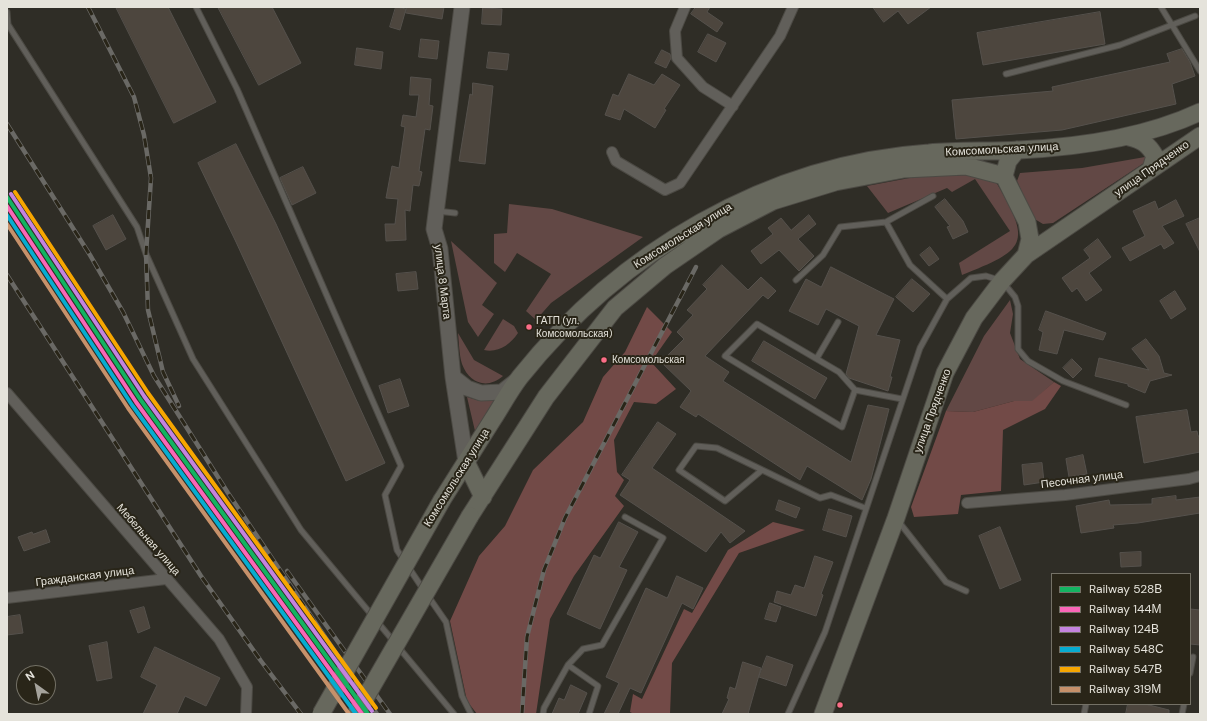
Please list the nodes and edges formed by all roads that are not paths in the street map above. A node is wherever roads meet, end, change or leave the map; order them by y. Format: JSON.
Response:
{"nodes":[{"id":1,"x":196,"y":7,"type":"edge"},
{"id":2,"x":462,"y":7,"type":"edge"},
{"id":3,"x":685,"y":7,"type":"edge"},
{"id":4,"x":793,"y":7,"type":"edge"},
{"id":5,"x":1161,"y":7,"type":"edge"},
{"id":6,"x":7,"y":12,"type":"edge"},
{"id":7,"x":1195,"y":16,"type":"dead end"},
{"id":8,"x":8,"y":24,"type":"edge"},
{"id":9,"x":1172,"y":26,"type":"junction"},
{"id":10,"x":1200,"y":70,"type":"edge"},
{"id":11,"x":1006,"y":74,"type":"dead end"},
{"id":12,"x":733,"y":106,"type":"junction"},
{"id":13,"x":1200,"y":112,"type":"edge"},
{"id":14,"x":1129,"y":136,"type":"junction"},
{"id":15,"x":1199,"y":138,"type":"edge"},
{"id":16,"x":1017,"y":150,"type":"junction"},
{"id":17,"x":612,"y":152,"type":"dead end"},
{"id":18,"x":1151,"y":170,"type":"junction"},
{"id":19,"x":1004,"y":176,"type":"junction"},
{"id":20,"x":934,"y":196,"type":"dead end"},
{"id":21,"x":436,"y":211,"type":"junction"},
{"id":22,"x":455,"y":213,"type":"dead end"},
{"id":23,"x":886,"y":222,"type":"junction"},
{"id":24,"x":1027,"y":222,"type":"junction"},
{"id":25,"x":1057,"y":235,"type":"junction"},
{"id":26,"x":1026,"y":255,"type":"junction"},
{"id":27,"x":796,"y":280,"type":"dead end"},
{"id":28,"x":1002,"y":281,"type":"junction"},
{"id":29,"x":947,"y":299,"type":"junction"},
{"id":30,"x":838,"y":322,"type":"dead end"},
{"id":31,"x":817,"y":358,"type":"junction"},
{"id":32,"x":453,"y":377,"type":"junction"},
{"id":33,"x":518,"y":379,"type":"junction"},
{"id":34,"x":855,"y":390,"type":"junction"},
{"id":35,"x":7,"y":393,"type":"edge"},
{"id":36,"x":902,"y":399,"type":"junction"},
{"id":37,"x":1126,"y":405,"type":"dead end"},
{"id":38,"x":466,"y":462,"type":"junction"},
{"id":39,"x":762,"y":470,"type":"junction"},
{"id":40,"x":1200,"y":476,"type":"edge"},
{"id":41,"x":483,"y":497,"type":"junction"},
{"id":42,"x":967,"y":503,"type":"dead end"},
{"id":43,"x":865,"y":508,"type":"junction"},
{"id":44,"x":625,"y":517,"type":"dead end"},
{"id":45,"x":896,"y":518,"type":"junction"},
{"id":46,"x":166,"y":579,"type":"junction"},
{"id":47,"x":966,"y":591,"type":"dead end"},
{"id":48,"x":7,"y":598,"type":"edge"},
{"id":49,"x":1193,"y":657,"type":"dead end"},
{"id":50,"x":568,"y":665,"type":"junction"},
{"id":51,"x":1191,"y":668,"type":"edge"},
{"id":52,"x":246,"y":714,"type":"edge"},
{"id":53,"x":321,"y":714,"type":"edge"},
{"id":54,"x":356,"y":714,"type":"edge"},
{"id":55,"x":454,"y":714,"type":"edge"},
{"id":56,"x":471,"y":714,"type":"edge"},
{"id":57,"x":543,"y":714,"type":"edge"},
{"id":58,"x":589,"y":714,"type":"edge"},
{"id":59,"x":788,"y":714,"type":"edge"},
{"id":60,"x":823,"y":714,"type":"edge"}],
"edges":[{"from":1,"to":56,"type":"lane"},
{"from":2,"to":21,"type":"main road","name":"улица 8 Марта"},
{"from":3,"to":12,"type":"street"},
{"from":4,"to":12,"type":"street"},
{"from":5,"to":9,"type":"lane"},
{"from":6,"to":8,"type":"lane"},
{"from":7,"to":9,"type":"lane"},
{"from":8,"to":55,"type":"lane"},
{"from":9,"to":10,"type":"lane"},
{"from":9,"to":11,"type":"lane"},
{"from":12,"to":17,"type":"street"},
{"from":13,"to":14,"type":"main road"},
{"from":14,"to":16,"type":"main road","name":"Комсомольская улица"},
{"from":14,"to":18,"type":"main road"},
{"from":15,"to":18,"type":"main road","name":"улица Прядченко"},
{"from":16,"to":19,"type":"main road"},
{"from":16,"to":33,"type":"main road","name":"Комсомольская улица"},
{"from":18,"to":25,"type":"main road","name":"улица Прядченко"},
{"from":19,"to":24,"type":"main road"},
{"from":19,"to":41,"type":"main road","name":"Комсомольская улица"},
{"from":20,"to":23,"type":"lane"},
{"from":21,"to":22,"type":"lane"},
{"from":21,"to":32,"type":"main road","name":"улица 8 Марта"},
{"from":23,"to":27,"type":"lane"},
{"from":23,"to":29,"type":"lane"},
{"from":24,"to":25,"type":"main road"},
{"from":24,"to":26,"type":"main road"},
{"from":25,"to":26,"type":"main road","name":"улица Прядченко"},
{"from":26,"to":28,"type":"main road","name":"улица Прядченко"},
{"from":28,"to":29,"type":"lane"},
{"from":28,"to":37,"type":"lane"},
{"from":28,"to":45,"type":"main road","name":"улица Прядченко"},
{"from":29,"to":36,"type":"lane"},
{"from":30,"to":31,"type":"lane"},
{"from":31,"to":34,"type":"lane"},
{"from":31,"to":34,"type":"lane"},
{"from":32,"to":33,"type":"main road"},
{"from":32,"to":38,"type":"main road","name":"улица 8 Марта"},
{"from":33,"to":38,"type":"main road","name":"Комсомольская улица"},
{"from":34,"to":36,"type":"lane"},
{"from":35,"to":46,"type":"street","name":"Мебельная улица"},
{"from":36,"to":43,"type":"lane"},
{"from":38,"to":41,"type":"main road"},
{"from":38,"to":53,"type":"main road","name":"Комсомольская улица","bridge":true},
{"from":39,"to":39,"type":"lane"},
{"from":39,"to":43,"type":"lane"},
{"from":40,"to":42,"type":"street","name":"Песочная улица"},
{"from":41,"to":54,"type":"main road","name":"Комсомольская улица","bridge":true},
{"from":43,"to":59,"type":"lane"},
{"from":44,"to":50,"type":"lane"},
{"from":45,"to":47,"type":"lane"},
{"from":45,"to":60,"type":"main road","name":"улица Прядченко"},
{"from":46,"to":48,"type":"street","name":"Гражданская улица"},
{"from":46,"to":52,"type":"street","name":"Мебельная улица"},
{"from":49,"to":51,"type":"lane"},
{"from":50,"to":57,"type":"lane"},
{"from":50,"to":58,"type":"lane"}]}
